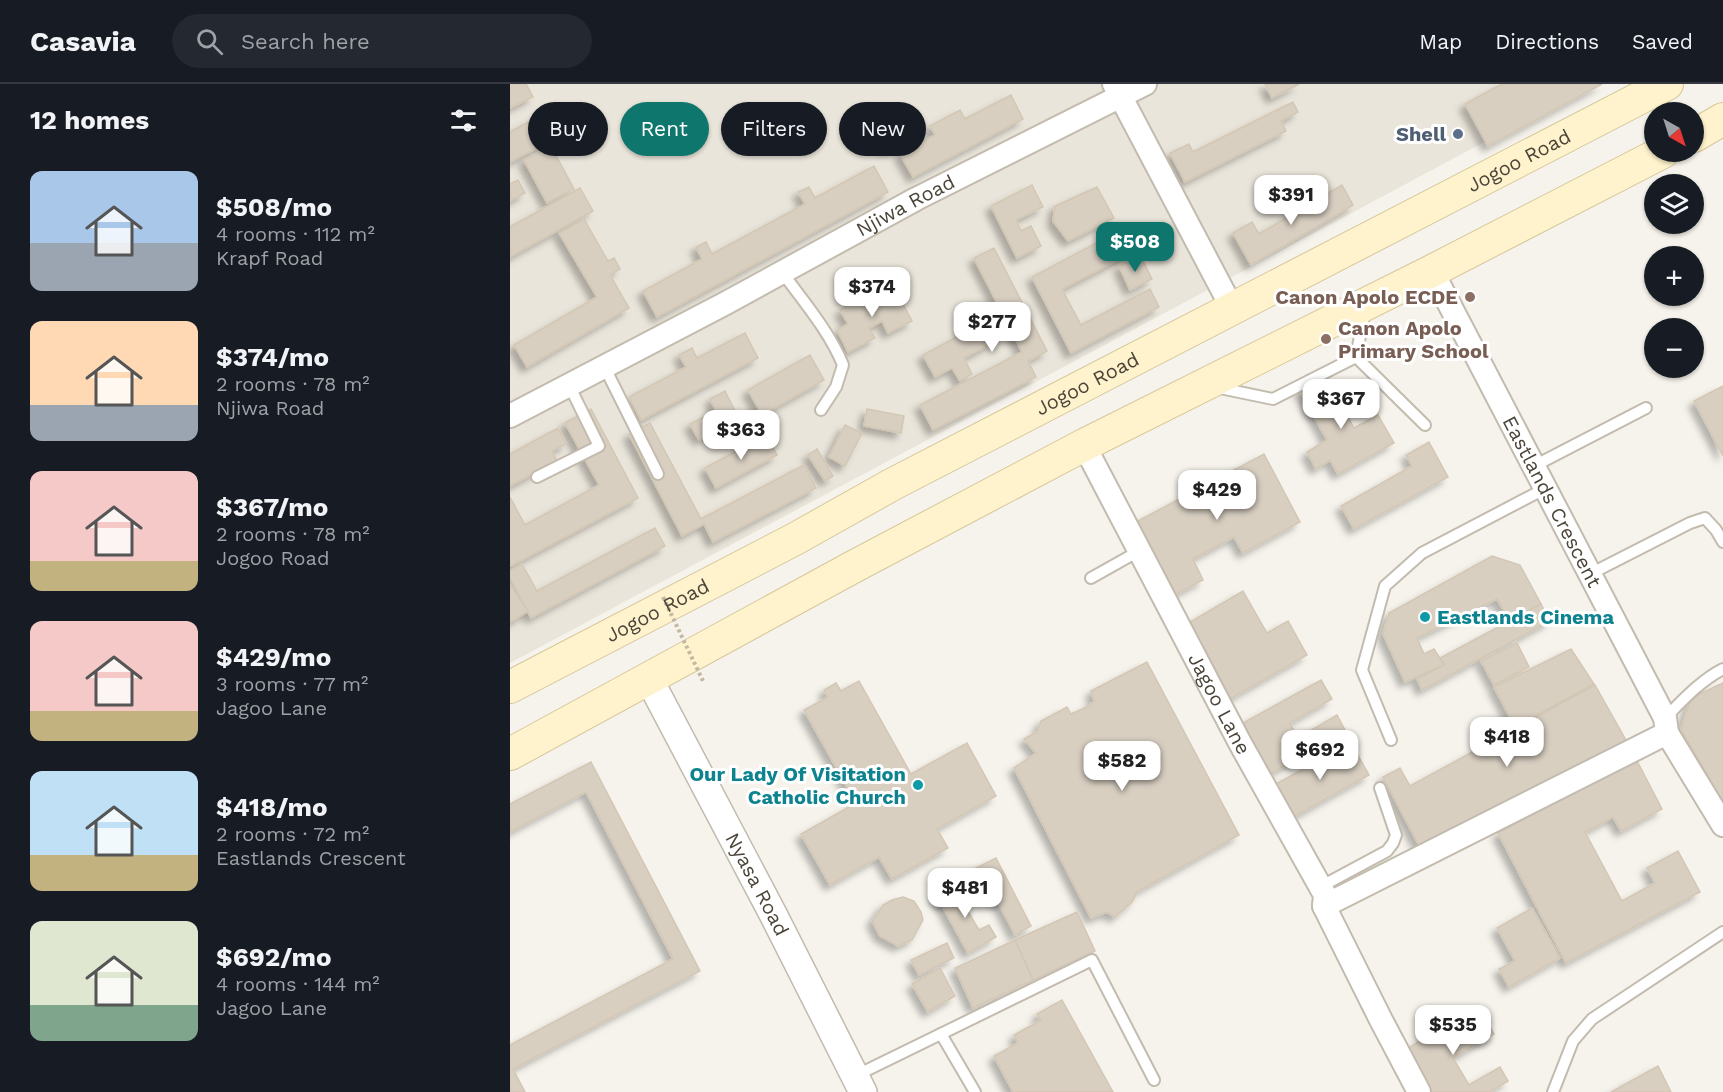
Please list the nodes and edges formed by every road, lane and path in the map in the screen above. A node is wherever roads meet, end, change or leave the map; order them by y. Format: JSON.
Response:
{"nodes":[{"id":1,"x":1145,"y":84,"type":"edge"},
{"id":2,"x":1668,"y":84,"type":"edge"},
{"id":3,"x":1117,"y":90,"type":"edge"},
{"id":4,"x":1723,"y":119,"type":"edge"},
{"id":5,"x":1704,"y":129,"type":"edge"},
{"id":6,"x":1644,"y":162,"type":"edge"},
{"id":7,"x":1432,"y":271,"type":"junction"},
{"id":8,"x":782,"y":273,"type":"junction"},
{"id":9,"x":1366,"y":304,"type":"junction"},
{"id":10,"x":1233,"y":310,"type":"junction"},
{"id":11,"x":1356,"y":357,"type":"junction"},
{"id":12,"x":604,"y":366,"type":"junction"},
{"id":13,"x":569,"y":385,"type":"junction"},
{"id":14,"x":1204,"y":385,"type":"junction"},
{"id":15,"x":1646,"y":408,"type":"dead end"},
{"id":16,"x":821,"y":410,"type":"dead end"},
{"id":17,"x":510,"y":416,"type":"edge"},
{"id":18,"x":1425,"y":425,"type":"dead end"},
{"id":19,"x":1084,"y":445,"type":"junction"},
{"id":20,"x":1534,"y":466,"type":"junction"},
{"id":21,"x":658,"y":474,"type":"dead end"},
{"id":22,"x":537,"y":477,"type":"dead end"},
{"id":23,"x":1546,"y":488,"type":"junction"},
{"id":24,"x":1723,"y":542,"type":"edge"},
{"id":25,"x":1139,"y":551,"type":"junction"},
{"id":26,"x":1590,"y":574,"type":"junction"},
{"id":27,"x":1090,"y":578,"type":"dead end"},
{"id":28,"x":663,"y":597,"type":"dead end"},
{"id":29,"x":1723,"y":669,"type":"edge"},
{"id":30,"x":649,"y":679,"type":"junction"},
{"id":31,"x":704,"y":681,"type":"dead end"},
{"id":32,"x":510,"y":687,"type":"edge"},
{"id":33,"x":1666,"y":726,"type":"junction"},
{"id":34,"x":1391,"y":740,"type":"dead end"},
{"id":35,"x":510,"y":754,"type":"edge"},
{"id":36,"x":1380,"y":788,"type":"dead end"},
{"id":37,"x":1723,"y":825,"type":"edge"},
{"id":38,"x":1322,"y":897,"type":"junction"},
{"id":39,"x":1723,"y":932,"type":"edge"},
{"id":40,"x":941,"y":1034,"type":"junction"},
{"id":41,"x":1154,"y":1080,"type":"dead end"},
{"id":42,"x":859,"y":1084,"type":"edge"},
{"id":43,"x":975,"y":1092,"type":"edge"},
{"id":44,"x":1419,"y":1092,"type":"edge"},
{"id":45,"x":1553,"y":1092,"type":"edge"}],
"edges":[{"from":1,"to":3,"type":"street","name":"Njiwa Road"},
{"from":2,"to":10,"type":"main road","name":"Jogoo Road"},
{"from":3,"to":8,"type":"street","name":"Njiwa Road"},
{"from":3,"to":10,"type":"street"},
{"from":4,"to":5,"type":"main road"},
{"from":6,"to":7,"type":"main road"},
{"from":7,"to":9,"type":"main road"},
{"from":7,"to":20,"type":"street","name":"Eastlands Crescent"},
{"from":8,"to":12,"type":"street","name":"Njiwa Road"},
{"from":8,"to":16,"type":"lane"},
{"from":9,"to":11,"type":"lane"},
{"from":9,"to":14,"type":"main road"},
{"from":10,"to":32,"type":"main road","name":"Jogoo Road"},
{"from":11,"to":14,"type":"lane"},
{"from":11,"to":18,"type":"lane"},
{"from":12,"to":13,"type":"street","name":"Njiwa Road"},
{"from":12,"to":21,"type":"lane"},
{"from":13,"to":17,"type":"street","name":"Njiwa Road"},
{"from":13,"to":22,"type":"lane"},
{"from":14,"to":19,"type":"main road"},
{"from":15,"to":20,"type":"lane"},
{"from":19,"to":25,"type":"street","name":"Jagoo Lane"},
{"from":19,"to":30,"type":"main road"},
{"from":20,"to":23,"type":"street","name":"Eastlands Crescent"},
{"from":23,"to":26,"type":"street","name":"Eastlands Crescent"},
{"from":23,"to":34,"type":"lane"},
{"from":24,"to":26,"type":"lane"},
{"from":25,"to":27,"type":"lane"},
{"from":25,"to":38,"type":"street","name":"Jagoo Lane"},
{"from":26,"to":33,"type":"street","name":"Eastlands Crescent"},
{"from":28,"to":31,"type":"path","bridge":true},
{"from":29,"to":33,"type":"lane"},
{"from":30,"to":35,"type":"main road"},
{"from":30,"to":42,"type":"street","name":"Nyasa Road"},
{"from":33,"to":37,"type":"street","name":"Eastlands Crescent"},
{"from":33,"to":38,"type":"street"},
{"from":36,"to":38,"type":"lane"},
{"from":38,"to":44,"type":"street","name":"Jagoo Lane"},
{"from":39,"to":45,"type":"lane"},
{"from":40,"to":41,"type":"lane"},
{"from":40,"to":42,"type":"lane"},
{"from":40,"to":43,"type":"lane"}]}
